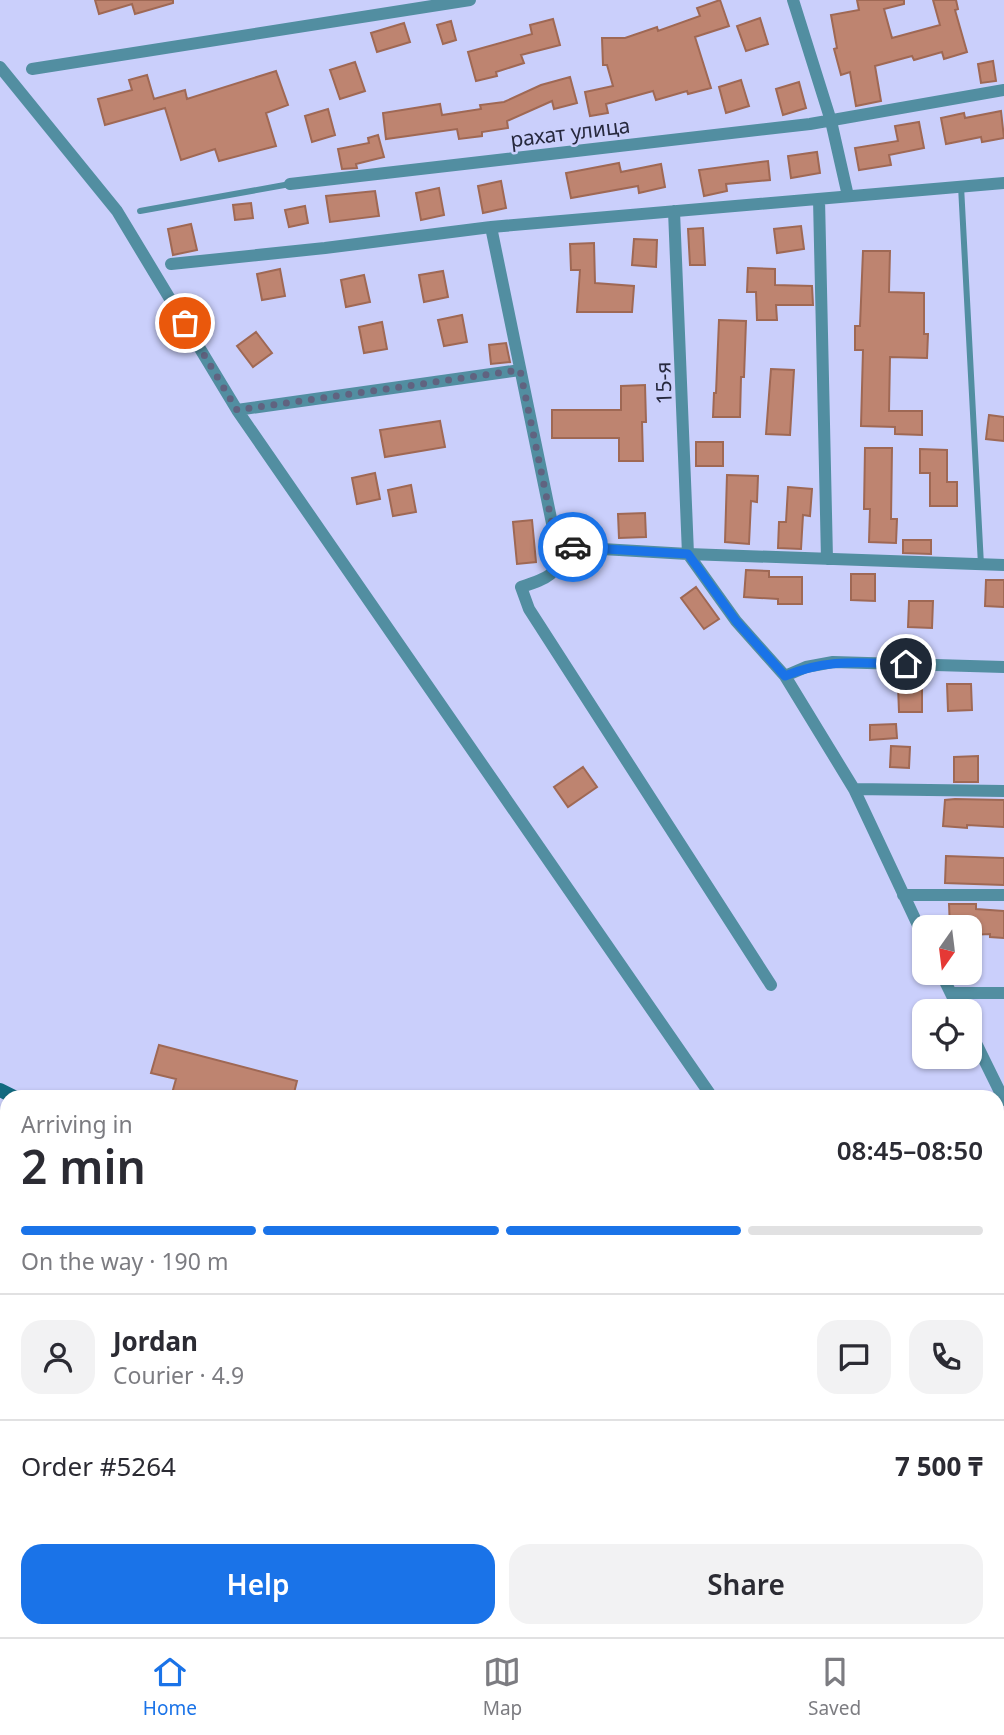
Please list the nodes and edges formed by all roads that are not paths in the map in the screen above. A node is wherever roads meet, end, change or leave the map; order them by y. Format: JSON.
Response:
{"nodes":[{"id":1,"x":470,"y":0,"type":"edge"},
{"id":2,"x":793,"y":0,"type":"edge"},
{"id":3,"x":0,"y":67,"type":"edge"},
{"id":4,"x":32,"y":69,"type":"dead end"},
{"id":5,"x":1004,"y":90,"type":"edge"},
{"id":6,"x":831,"y":121,"type":"junction"},
{"id":7,"x":1004,"y":183,"type":"edge"},
{"id":8,"x":290,"y":184,"type":"joint"},
{"id":9,"x":961,"y":187,"type":"junction"},
{"id":10,"x":848,"y":196,"type":"junction"},
{"id":11,"x":819,"y":199,"type":"junction"},
{"id":12,"x":140,"y":211,"type":"dead end"},
{"id":13,"x":674,"y":211,"type":"junction"},
{"id":14,"x":491,"y":227,"type":"junction"},
{"id":15,"x":171,"y":264,"type":"dead end"},
{"id":16,"x":520,"y":370,"type":"junction"},
{"id":17,"x":237,"y":410,"type":"junction"},
{"id":18,"x":568,"y":547,"type":"junction"},
{"id":19,"x":688,"y":554,"type":"junction"},
{"id":20,"x":827,"y":559,"type":"junction"},
{"id":21,"x":981,"y":565,"type":"junction"},
{"id":22,"x":1004,"y":565,"type":"edge"},
{"id":23,"x":1004,"y":667,"type":"edge"},
{"id":24,"x":785,"y":676,"type":"junction"},
{"id":25,"x":854,"y":789,"type":"junction"},
{"id":26,"x":1004,"y":791,"type":"edge"},
{"id":27,"x":903,"y":895,"type":"junction"},
{"id":28,"x":1004,"y":895,"type":"edge"},
{"id":29,"x":913,"y":915,"type":"edge"},
{"id":30,"x":771,"y":985,"type":"dead end"},
{"id":31,"x":947,"y":985,"type":"edge"},
{"id":32,"x":951,"y":993,"type":"junction"},
{"id":33,"x":1004,"y":993,"type":"edge"},
{"id":34,"x":954,"y":999,"type":"edge"},
{"id":35,"x":982,"y":1055,"type":"edge"},
{"id":36,"x":707,"y":1090,"type":"edge"},
{"id":37,"x":999,"y":1090,"type":"edge"}],
"edges":[{"from":1,"to":4,"type":"street"},
{"from":2,"to":6,"type":"street"},
{"from":3,"to":17,"type":"street"},
{"from":5,"to":6,"type":"street","name":"рахат улица"},
{"from":6,"to":8,"type":"street","name":"рахат улица"},
{"from":6,"to":10,"type":"street"},
{"from":7,"to":9,"type":"street"},
{"from":8,"to":12,"type":"lane","name":"рахат улица"},
{"from":9,"to":10,"type":"street"},
{"from":9,"to":21,"type":"lane"},
{"from":10,"to":11,"type":"street"},
{"from":11,"to":13,"type":"street"},
{"from":11,"to":20,"type":"street"},
{"from":13,"to":14,"type":"street"},
{"from":13,"to":19,"type":"street","name":"15-я"},
{"from":14,"to":15,"type":"street"},
{"from":14,"to":16,"type":"street"},
{"from":16,"to":17,"type":"street"},
{"from":16,"to":18,"type":"street"},
{"from":17,"to":36,"type":"street"},
{"from":18,"to":19,"type":"street"},
{"from":18,"to":30,"type":"street"},
{"from":19,"to":20,"type":"street"},
{"from":19,"to":24,"type":"street"},
{"from":20,"to":21,"type":"street"},
{"from":21,"to":22,"type":"street"},
{"from":23,"to":24,"type":"street"},
{"from":24,"to":25,"type":"street"},
{"from":25,"to":26,"type":"street"},
{"from":25,"to":27,"type":"street"},
{"from":27,"to":28,"type":"street"},
{"from":27,"to":29,"type":"street"},
{"from":31,"to":32,"type":"street"},
{"from":32,"to":33,"type":"street"},
{"from":32,"to":34,"type":"street"},
{"from":35,"to":37,"type":"street"}]}
